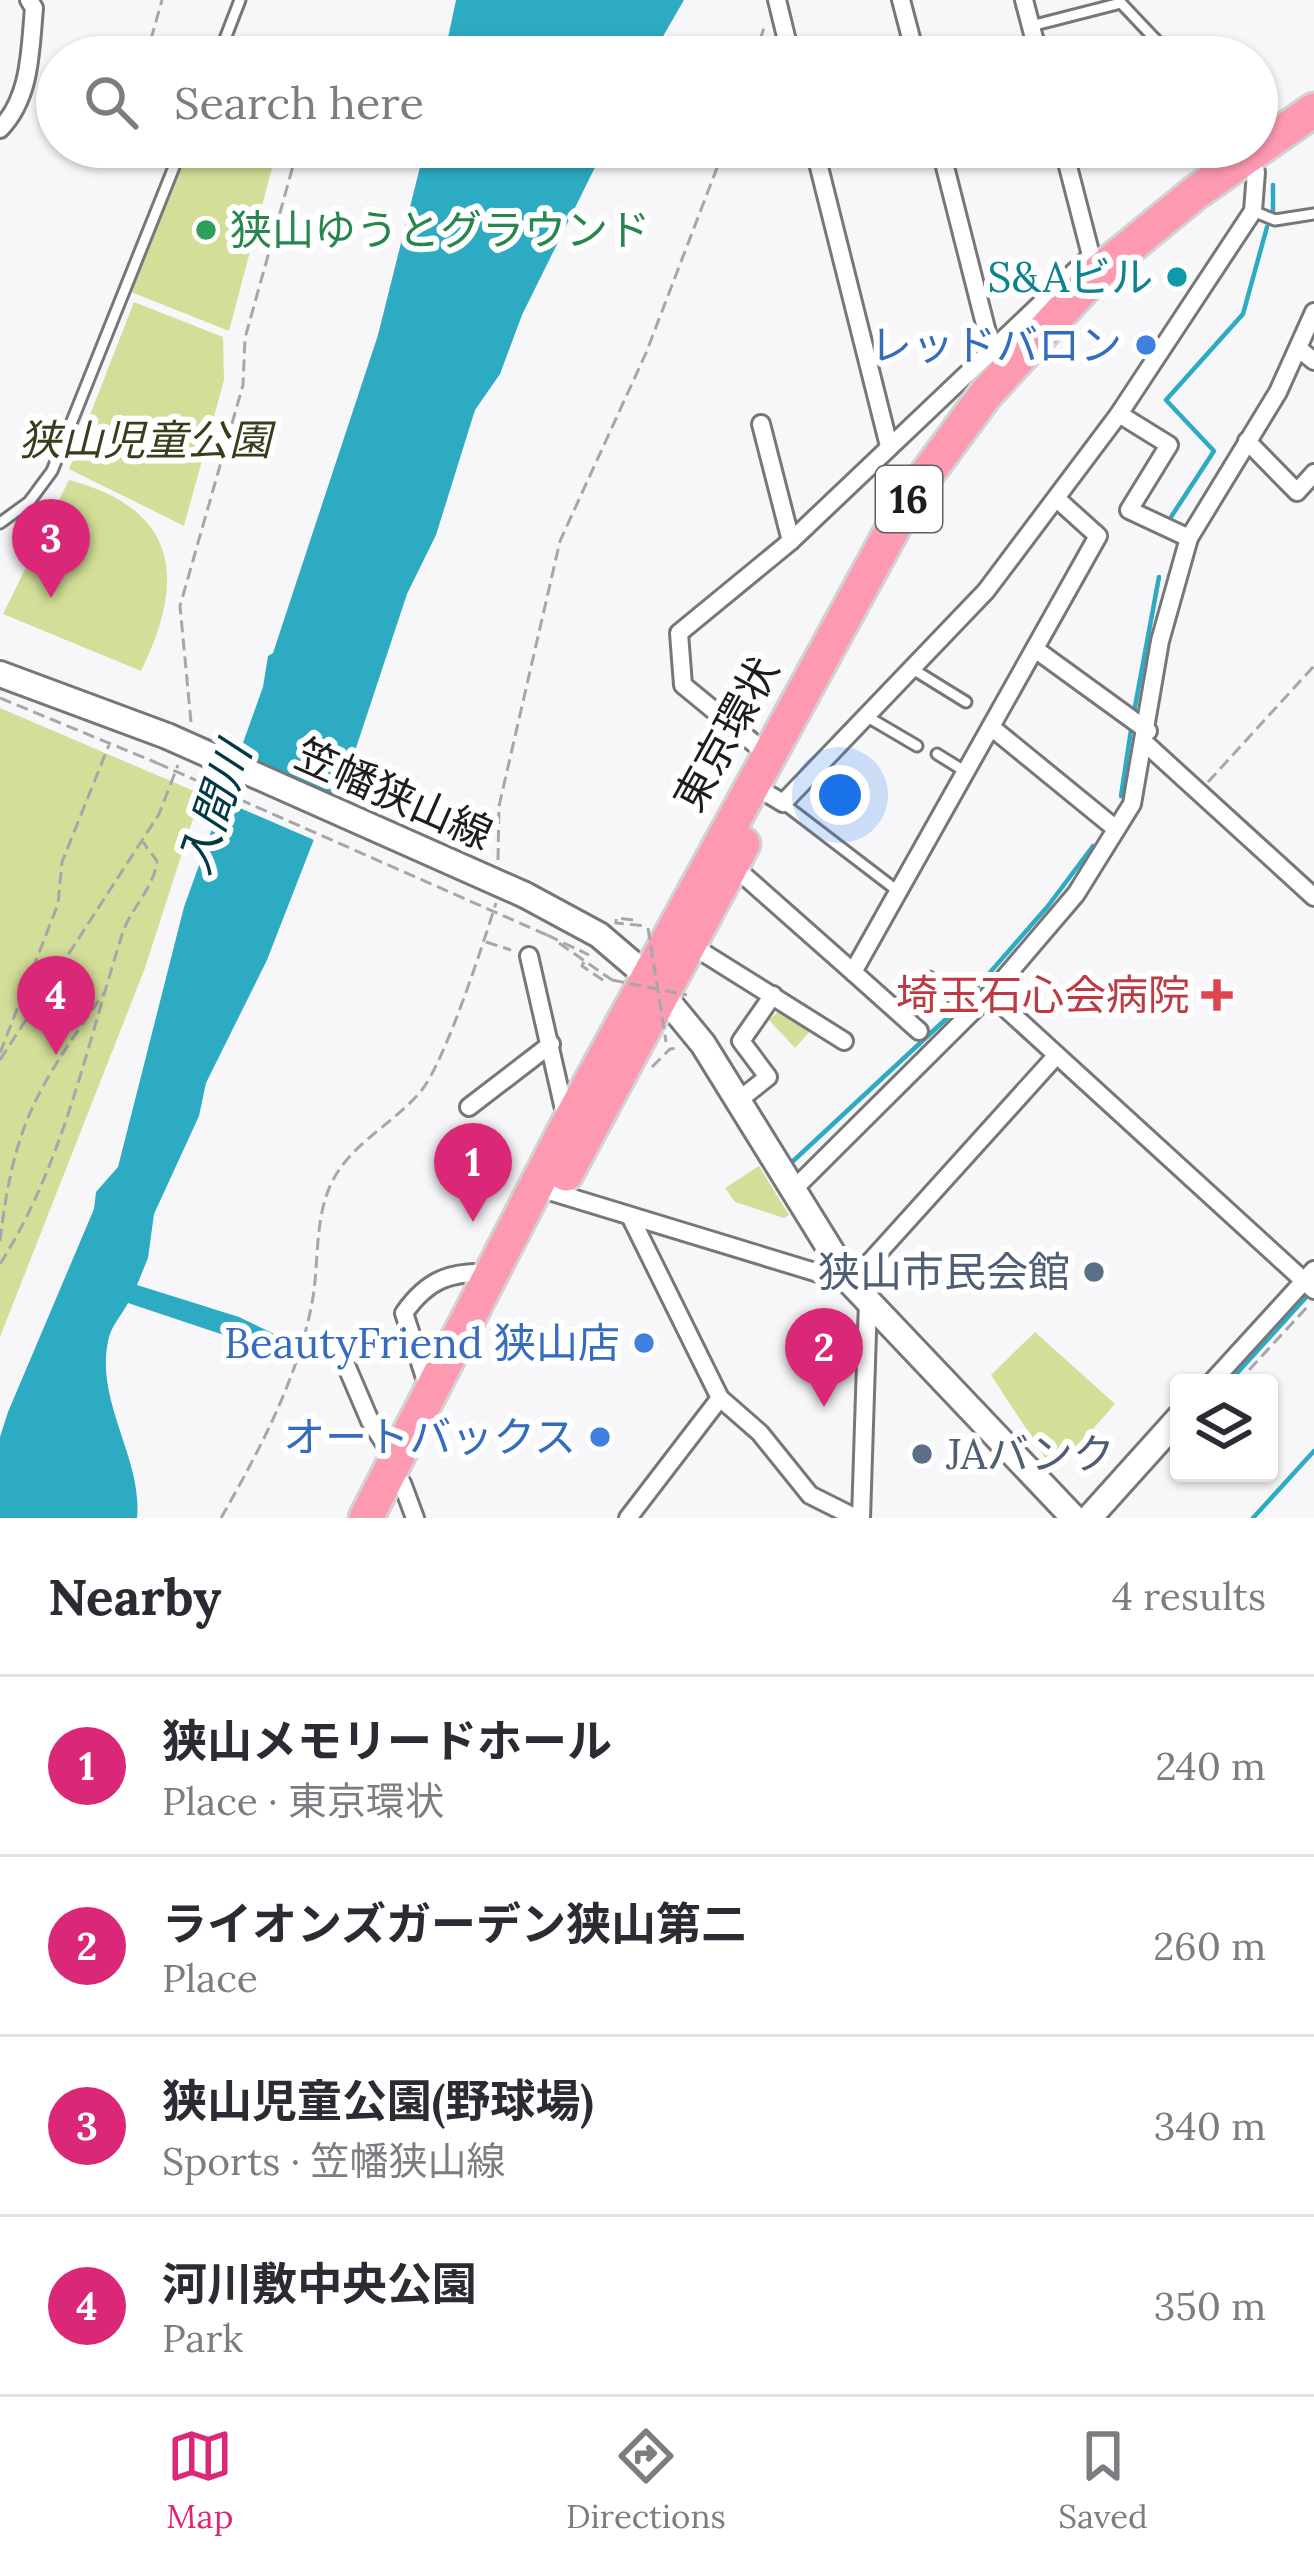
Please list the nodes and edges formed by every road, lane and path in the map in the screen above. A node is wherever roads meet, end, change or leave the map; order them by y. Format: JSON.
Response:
{"nodes":[{"id":1,"x":29,"y":0,"type":"edge"},
{"id":2,"x":162,"y":0,"type":"edge"},
{"id":3,"x":240,"y":0,"type":"edge"},
{"id":4,"x":777,"y":0,"type":"edge"},
{"id":5,"x":901,"y":0,"type":"edge"},
{"id":6,"x":1024,"y":0,"type":"edge"},
{"id":7,"x":767,"y":19,"type":"dead end"},
{"id":8,"x":1031,"y":26,"type":"junction"},
{"id":9,"x":152,"y":36,"type":"edge"},
{"id":10,"x":226,"y":36,"type":"edge"},
{"id":11,"x":761,"y":36,"type":"edge"},
{"id":12,"x":786,"y":36,"type":"edge"},
{"id":13,"x":910,"y":36,"type":"edge"},
{"id":14,"x":1034,"y":36,"type":"edge"},
{"id":15,"x":1152,"y":36,"type":"edge"},
{"id":16,"x":1314,"y":110,"type":"edge"},
{"id":17,"x":0,"y":129,"type":"edge"},
{"id":18,"x":1314,"y":136,"type":"edge"},
{"id":19,"x":1278,"y":138,"type":"edge"},
{"id":20,"x":1278,"y":148,"type":"edge"},
{"id":21,"x":174,"y":168,"type":"edge"},
{"id":22,"x":292,"y":168,"type":"edge"},
{"id":23,"x":717,"y":168,"type":"edge"},
{"id":24,"x":819,"y":168,"type":"edge"},
{"id":25,"x":945,"y":168,"type":"edge"},
{"id":26,"x":1068,"y":168,"type":"edge"},
{"id":27,"x":1238,"y":168,"type":"edge"},
{"id":28,"x":1242,"y":168,"type":"edge"},
{"id":29,"x":1256,"y":168,"type":"edge"},
{"id":30,"x":1253,"y":212,"type":"junction"},
{"id":31,"x":1314,"y":214,"type":"edge"},
{"id":32,"x":1093,"y":265,"type":"junction"},
{"id":33,"x":1314,"y":312,"type":"edge"},
{"id":34,"x":1299,"y":349,"type":"junction"},
{"id":35,"x":992,"y":352,"type":"junction"},
{"id":36,"x":1314,"y":361,"type":"edge"},
{"id":37,"x":1119,"y":414,"type":"junction"},
{"id":38,"x":761,"y":424,"type":"dead end"},
{"id":39,"x":1247,"y":441,"type":"junction"},
{"id":40,"x":889,"y":446,"type":"junction"},
{"id":41,"x":1314,"y":473,"type":"edge"},
{"id":42,"x":1057,"y":499,"type":"junction"},
{"id":43,"x":0,"y":523,"type":"edge"},
{"id":44,"x":1189,"y":538,"type":"junction"},
{"id":45,"x":791,"y":541,"type":"junction"},
{"id":46,"x":1035,"y":649,"type":"junction"},
{"id":47,"x":1314,"y":666,"type":"edge"},
{"id":48,"x":911,"y":668,"type":"junction"},
{"id":49,"x":0,"y":674,"type":"edge"},
{"id":50,"x":0,"y":698,"type":"edge"},
{"id":51,"x":966,"y":702,"type":"dead end"},
{"id":52,"x":866,"y":716,"type":"junction"},
{"id":53,"x":991,"y":727,"type":"junction"},
{"id":54,"x":178,"y":735,"type":"junction"},
{"id":55,"x":1147,"y":737,"type":"junction"},
{"id":56,"x":109,"y":746,"type":"junction"},
{"id":57,"x":917,"y":746,"type":"dead end"},
{"id":58,"x":767,"y":754,"type":"junction"},
{"id":59,"x":937,"y":754,"type":"dead end"},
{"id":60,"x":179,"y":761,"type":"dead end"},
{"id":61,"x":966,"y":772,"type":"junction"},
{"id":62,"x":1199,"y":793,"type":"junction"},
{"id":63,"x":775,"y":798,"type":"junction"},
{"id":64,"x":1116,"y":829,"type":"junction"},
{"id":65,"x":142,"y":841,"type":"junction"},
{"id":66,"x":732,"y":865,"type":"junction"},
{"id":67,"x":500,"y":868,"type":"dead end"},
{"id":68,"x":899,"y":892,"type":"junction"},
{"id":69,"x":1314,"y":897,"type":"edge"},
{"id":70,"x":497,"y":901,"type":"dead end"},
{"id":71,"x":633,"y":920,"type":"dead end"},
{"id":72,"x":484,"y":941,"type":"junction"},
{"id":73,"x":691,"y":944,"type":"junction"},
{"id":74,"x":529,"y":956,"type":"joint"},
{"id":75,"x":586,"y":961,"type":"junction"},
{"id":76,"x":853,"y":973,"type":"junction"},
{"id":77,"x":607,"y":983,"type":"dead end"},
{"id":78,"x":664,"y":989,"type":"junction"},
{"id":79,"x":105,"y":991,"type":"junction"},
{"id":80,"x":990,"y":994,"type":"junction"},
{"id":81,"x":773,"y":995,"type":"junction"},
{"id":82,"x":896,"y":1011,"type":"junction"},
{"id":83,"x":960,"y":1024,"type":"junction"},
{"id":84,"x":919,"y":1031,"type":"joint"},
{"id":85,"x":844,"y":1041,"type":"dead end"},
{"id":86,"x":550,"y":1044,"type":"junction"},
{"id":87,"x":679,"y":1048,"type":"dead end"},
{"id":88,"x":0,"y":1053,"type":"edge"},
{"id":89,"x":930,"y":1053,"type":"junction"},
{"id":90,"x":1056,"y":1056,"type":"junction"},
{"id":91,"x":0,"y":1060,"type":"edge"},
{"id":92,"x":739,"y":1100,"type":"junction"},
{"id":93,"x":469,"y":1107,"type":"dead end"},
{"id":94,"x":568,"y":1124,"type":"junction"},
{"id":95,"x":546,"y":1190,"type":"junction"},
{"id":96,"x":792,"y":1191,"type":"junction"},
{"id":97,"x":632,"y":1220,"type":"junction"},
{"id":98,"x":0,"y":1240,"type":"edge"},
{"id":99,"x":0,"y":1264,"type":"edge"},
{"id":100,"x":491,"y":1273,"type":"junction"},
{"id":101,"x":1311,"y":1285,"type":"edge"},
{"id":102,"x":860,"y":1292,"type":"junction"},
{"id":103,"x":344,"y":1358,"type":"dead end"},
{"id":104,"x":1220,"y":1374,"type":"edge"},
{"id":105,"x":1245,"y":1374,"type":"edge"},
{"id":106,"x":430,"y":1393,"type":"junction"},
{"id":107,"x":720,"y":1398,"type":"junction"},
{"id":108,"x":1170,"y":1428,"type":"edge"},
{"id":109,"x":402,"y":1501,"type":"edge"},
{"id":110,"x":221,"y":1518,"type":"edge"},
{"id":111,"x":366,"y":1518,"type":"edge"},
{"id":112,"x":628,"y":1518,"type":"edge"},
{"id":113,"x":859,"y":1518,"type":"edge"},
{"id":114,"x":1074,"y":1518,"type":"edge"},
{"id":115,"x":1089,"y":1518,"type":"edge"}],
"edges":[{"from":1,"to":17,"type":"street"},
{"from":2,"to":9,"type":"path"},
{"from":3,"to":10,"type":"lane"},
{"from":4,"to":12,"type":"street"},
{"from":5,"to":13,"type":"street"},
{"from":6,"to":8,"type":"street"},
{"from":7,"to":11,"type":"path"},
{"from":8,"to":14,"type":"street"},
{"from":8,"to":15,"type":"lane"},
{"from":16,"to":19,"type":"highway","name":"東京環状","number":"16"},
{"from":18,"to":20,"type":"highway","name":"東京環状","number":"16"},
{"from":21,"to":43,"type":"lane"},
{"from":22,"to":54,"type":"path"},
{"from":23,"to":67,"type":"path"},
{"from":24,"to":40,"type":"street"},
{"from":25,"to":35,"type":"street"},
{"from":26,"to":32,"type":"street"},
{"from":27,"to":32,"type":"highway","name":"東京環状","number":"16"},
{"from":28,"to":63,"type":"highway","name":"東京環状","number":"16"},
{"from":29,"to":30,"type":"street"},
{"from":30,"to":31,"type":"lane"},
{"from":30,"to":37,"type":"street"},
{"from":32,"to":35,"type":"street"},
{"from":32,"to":58,"type":"highway","name":"東京環状","number":"16"},
{"from":33,"to":34,"type":"street"},
{"from":34,"to":36,"type":"street"},
{"from":34,"to":39,"type":"street"},
{"from":35,"to":40,"type":"street"},
{"from":37,"to":42,"type":"street"},
{"from":37,"to":44,"type":"street"},
{"from":38,"to":45,"type":"street"},
{"from":39,"to":41,"type":"street"},
{"from":39,"to":44,"type":"street"},
{"from":40,"to":45,"type":"street"},
{"from":42,"to":46,"type":"street"},
{"from":42,"to":48,"type":"street"},
{"from":44,"to":55,"type":"street"},
{"from":45,"to":58,"type":"street"},
{"from":46,"to":53,"type":"street"},
{"from":46,"to":55,"type":"street"},
{"from":47,"to":62,"type":"path"},
{"from":48,"to":51,"type":"lane"},
{"from":48,"to":52,"type":"street"},
{"from":49,"to":54,"type":"street","name":"笠幡狭山線"},
{"from":50,"to":56,"type":"path"},
{"from":52,"to":57,"type":"lane"},
{"from":52,"to":63,"type":"street"},
{"from":53,"to":61,"type":"street"},
{"from":53,"to":64,"type":"street"},
{"from":54,"to":78,"type":"street","name":"笠幡狭山線","bridge":true},
{"from":55,"to":62,"type":"street"},
{"from":55,"to":64,"type":"street"},
{"from":56,"to":75,"type":"path","bridge":true},
{"from":56,"to":88,"type":"path"},
{"from":58,"to":78,"type":"highway","name":"東京環状","number":"16"},
{"from":59,"to":61,"type":"lane"},
{"from":60,"to":65,"type":"path"},
{"from":61,"to":68,"type":"street"},
{"from":62,"to":69,"type":"street"},
{"from":63,"to":66,"type":"highway","name":"東京環状","number":"16"},
{"from":63,"to":68,"type":"lane"},
{"from":64,"to":80,"type":"street"},
{"from":65,"to":79,"type":"path"},
{"from":65,"to":91,"type":"path"},
{"from":66,"to":73,"type":"highway","name":"東京環状","number":"16"},
{"from":66,"to":76,"type":"street"},
{"from":68,"to":76,"type":"street"},
{"from":70,"to":72,"type":"path"},
{"from":71,"to":78,"type":"path","bridge":true},
{"from":72,"to":74,"type":"path"},
{"from":72,"to":110,"type":"path"},
{"from":73,"to":78,"type":"highway","name":"東京環状","number":"16"},
{"from":73,"to":81,"type":"street"},
{"from":74,"to":86,"type":"street"},
{"from":75,"to":77,"type":"path"},
{"from":75,"to":78,"type":"path","bridge":true},
{"from":76,"to":82,"type":"street"},
{"from":78,"to":87,"type":"path","bridge":true},
{"from":78,"to":92,"type":"street","name":"笠幡狭山線"},
{"from":78,"to":94,"type":"highway","name":"東京環状","number":"16"},
{"from":78,"to":95,"type":"highway","name":"東京環状","number":"16"},
{"from":79,"to":98,"type":"path"},
{"from":79,"to":99,"type":"path"},
{"from":80,"to":83,"type":"street"},
{"from":80,"to":90,"type":"street"},
{"from":81,"to":85,"type":"street"},
{"from":81,"to":92,"type":"street"},
{"from":82,"to":83,"type":"lane"},
{"from":82,"to":84,"type":"street"},
{"from":83,"to":89,"type":"street"},
{"from":84,"to":89,"type":"lane"},
{"from":86,"to":93,"type":"street"},
{"from":86,"to":94,"type":"street"},
{"from":89,"to":96,"type":"street"},
{"from":90,"to":101,"type":"street"},
{"from":90,"to":102,"type":"street"},
{"from":92,"to":96,"type":"street","name":"笠幡狭山線"},
{"from":94,"to":95,"type":"highway","name":"東京環状","number":"16"},
{"from":95,"to":97,"type":"street"},
{"from":95,"to":100,"type":"highway","name":"東京環状","number":"16"},
{"from":95,"to":109,"type":"highway","name":"東京環状","number":"16"},
{"from":96,"to":102,"type":"street","name":"笠幡狭山線"},
{"from":97,"to":102,"type":"street"},
{"from":97,"to":107,"type":"street"},
{"from":100,"to":106,"type":"highway","name":"東京環状","number":"16"},
{"from":100,"to":106,"type":"street"},
{"from":101,"to":104,"type":"street"},
{"from":101,"to":105,"type":"path"},
{"from":102,"to":113,"type":"street"},
{"from":102,"to":114,"type":"street","name":"笠幡狭山線"},
{"from":103,"to":109,"type":"street"},
{"from":106,"to":109,"type":"highway","name":"東京環状","number":"16"},
{"from":107,"to":112,"type":"street"},
{"from":107,"to":113,"type":"street"},
{"from":108,"to":115,"type":"street"},
{"from":109,"to":111,"type":"highway","name":"東京環状","number":"16"}]}
